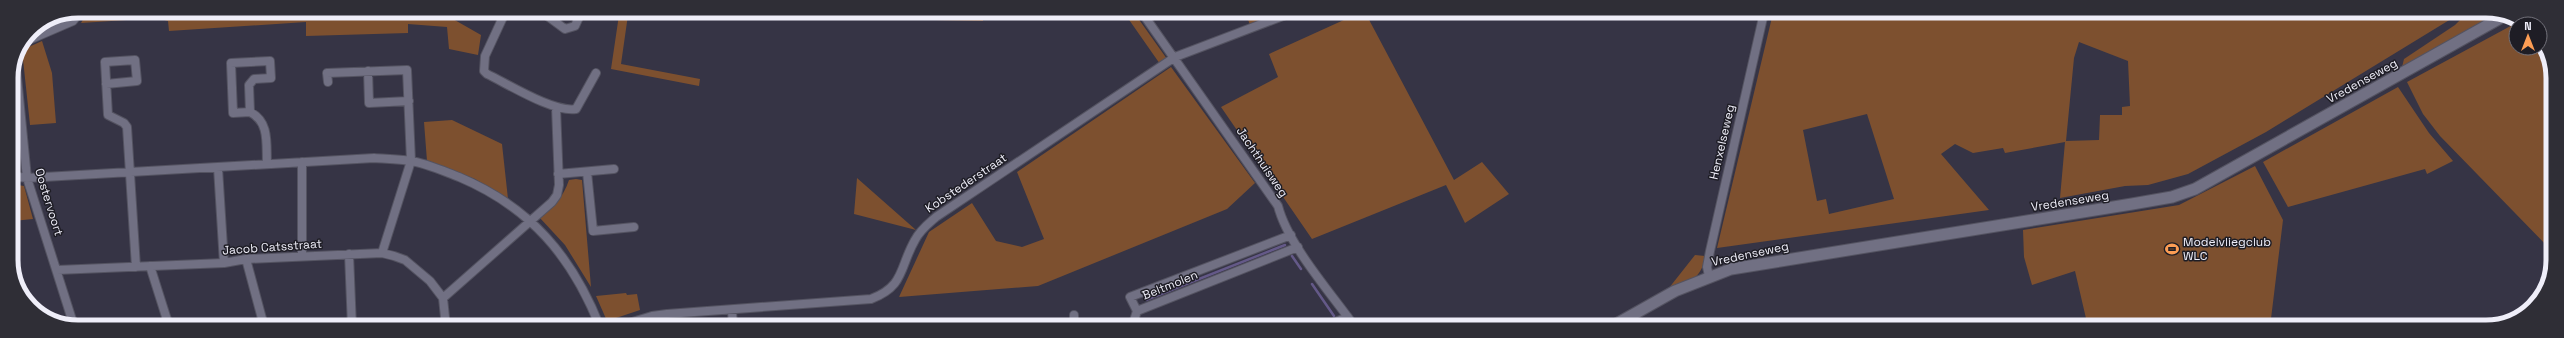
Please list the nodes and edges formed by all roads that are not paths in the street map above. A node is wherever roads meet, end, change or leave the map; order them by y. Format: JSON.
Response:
{"nodes":[{"id":1,"x":75,"y":18,"type":"edge"},
{"id":2,"x":503,"y":18,"type":"edge"},
{"id":3,"x":550,"y":18,"type":"edge"},
{"id":4,"x":578,"y":18,"type":"edge"},
{"id":5,"x":1146,"y":18,"type":"edge"},
{"id":6,"x":1277,"y":18,"type":"edge"},
{"id":7,"x":1763,"y":18,"type":"edge"},
{"id":8,"x":2498,"y":20,"type":"edge"},
{"id":9,"x":35,"y":38,"type":"edge"},
{"id":10,"x":1175,"y":57,"type":"junction"},
{"id":11,"x":368,"y":71,"type":"junction"},
{"id":12,"x":596,"y":73,"type":"dead end"},
{"id":13,"x":328,"y":82,"type":"dead end"},
{"id":14,"x":106,"y":84,"type":"junction"},
{"id":15,"x":18,"y":87,"type":"edge"},
{"id":16,"x":409,"y":101,"type":"junction"},
{"id":17,"x":556,"y":107,"type":"junction"},
{"id":18,"x":250,"y":112,"type":"junction"},
{"id":19,"x":411,"y":161,"type":"junction"},
{"id":20,"x":302,"y":162,"type":"junction"},
{"id":21,"x":267,"y":164,"type":"junction"},
{"id":22,"x":218,"y":168,"type":"junction"},
{"id":23,"x":614,"y":169,"type":"dead end"},
{"id":24,"x":130,"y":172,"type":"junction"},
{"id":25,"x":588,"y":172,"type":"junction"},
{"id":26,"x":558,"y":174,"type":"junction"},
{"id":27,"x":18,"y":177,"type":"edge"},
{"id":28,"x":27,"y":178,"type":"junction"},
{"id":29,"x":530,"y":220,"type":"junction"},
{"id":30,"x":634,"y":227,"type":"dead end"},
{"id":31,"x":1291,"y":235,"type":"junction"},
{"id":32,"x":1298,"y":247,"type":"junction"},
{"id":33,"x":382,"y":253,"type":"junction"},
{"id":34,"x":349,"y":254,"type":"junction"},
{"id":35,"x":302,"y":256,"type":"junction"},
{"id":36,"x":246,"y":259,"type":"junction"},
{"id":37,"x":224,"y":263,"type":"junction"},
{"id":38,"x":150,"y":266,"type":"junction"},
{"id":39,"x":136,"y":267,"type":"junction"},
{"id":40,"x":58,"y":270,"type":"junction"},
{"id":41,"x":1709,"y":276,"type":"junction"},
{"id":42,"x":443,"y":298,"type":"junction"},
{"id":43,"x":732,"y":311,"type":"junction"},
{"id":44,"x":1137,"y":311,"type":"junction"},
{"id":45,"x":1074,"y":315,"type":"dead end"},
{"id":46,"x":1348,"y":317,"type":"junction"},
{"id":47,"x":72,"y":319,"type":"edge"},
{"id":48,"x":167,"y":320,"type":"edge"},
{"id":49,"x":262,"y":320,"type":"edge"},
{"id":50,"x":352,"y":320,"type":"edge"},
{"id":51,"x":445,"y":320,"type":"edge"},
{"id":52,"x":597,"y":320,"type":"edge"},
{"id":53,"x":639,"y":320,"type":"edge"},
{"id":54,"x":733,"y":320,"type":"edge"},
{"id":55,"x":1074,"y":320,"type":"edge"},
{"id":56,"x":1134,"y":320,"type":"edge"},
{"id":57,"x":1341,"y":320,"type":"edge"},
{"id":58,"x":1350,"y":320,"type":"edge"},
{"id":59,"x":1623,"y":320,"type":"edge"}],
"edges":[{"from":1,"to":9,"type":"street"},
{"from":2,"to":17,"type":"street"},
{"from":3,"to":4,"type":"street"},
{"from":5,"to":10,"type":"street","name":"Jachthuisweg"},
{"from":6,"to":10,"type":"street","name":"Kobstederstraat"},
{"from":7,"to":41,"type":"street","name":"Henxelseweg"},
{"from":8,"to":41,"type":"main road","name":"Vredenseweg"},
{"from":10,"to":31,"type":"street","name":"Jachthuisweg"},
{"from":10,"to":43,"type":"street","name":"Kobstederstraat"},
{"from":11,"to":13,"type":"street"},
{"from":11,"to":16,"type":"street"},
{"from":11,"to":16,"type":"street"},
{"from":12,"to":17,"type":"street"},
{"from":14,"to":14,"type":"street"},
{"from":14,"to":24,"type":"street"},
{"from":15,"to":28,"type":"street","name":"Oostervoort"},
{"from":16,"to":19,"type":"street"},
{"from":17,"to":26,"type":"street"},
{"from":18,"to":18,"type":"street"},
{"from":18,"to":21,"type":"street"},
{"from":19,"to":20,"type":"street"},
{"from":19,"to":29,"type":"street"},
{"from":19,"to":33,"type":"street"},
{"from":20,"to":21,"type":"street"},
{"from":20,"to":35,"type":"street"},
{"from":21,"to":22,"type":"street"},
{"from":22,"to":24,"type":"street"},
{"from":22,"to":37,"type":"street"},
{"from":23,"to":25,"type":"street"},
{"from":24,"to":28,"type":"street"},
{"from":24,"to":39,"type":"street"},
{"from":25,"to":26,"type":"street"},
{"from":25,"to":30,"type":"street"},
{"from":26,"to":29,"type":"street"},
{"from":27,"to":28,"type":"street"},
{"from":28,"to":40,"type":"street","name":"Oostervoort"},
{"from":29,"to":42,"type":"street"},
{"from":29,"to":52,"type":"street"},
{"from":31,"to":32,"type":"street","name":"Jachthuisweg"},
{"from":31,"to":44,"type":"street","name":"Beltmolen"},
{"from":32,"to":44,"type":"street","name":"Beltmolen"},
{"from":32,"to":46,"type":"street","name":"Jachthuisweg"},
{"from":33,"to":34,"type":"street","name":"Jacob Catsstraat"},
{"from":33,"to":42,"type":"street","name":"Jacob Catsstraat"},
{"from":34,"to":35,"type":"street","name":"Jacob Catsstraat"},
{"from":34,"to":50,"type":"street"},
{"from":35,"to":36,"type":"street","name":"Jacob Catsstraat"},
{"from":36,"to":37,"type":"street","name":"Jacob Catsstraat"},
{"from":36,"to":49,"type":"street"},
{"from":37,"to":38,"type":"street","name":"Jacob Catsstraat"},
{"from":38,"to":39,"type":"street","name":"Jacob Catsstraat"},
{"from":38,"to":48,"type":"street"},
{"from":39,"to":40,"type":"street","name":"Jacob Catsstraat"},
{"from":40,"to":47,"type":"street","name":"Oostervoort"},
{"from":41,"to":59,"type":"main road","name":"Vredenseweg"},
{"from":42,"to":51,"type":"street"},
{"from":43,"to":53,"type":"street","name":"Kobstederstraat"},
{"from":43,"to":54,"type":"street"},
{"from":44,"to":56,"type":"street"},
{"from":45,"to":55,"type":"street"},
{"from":46,"to":57,"type":"street"},
{"from":46,"to":58,"type":"street","name":"Jachthuisweg"}]}
